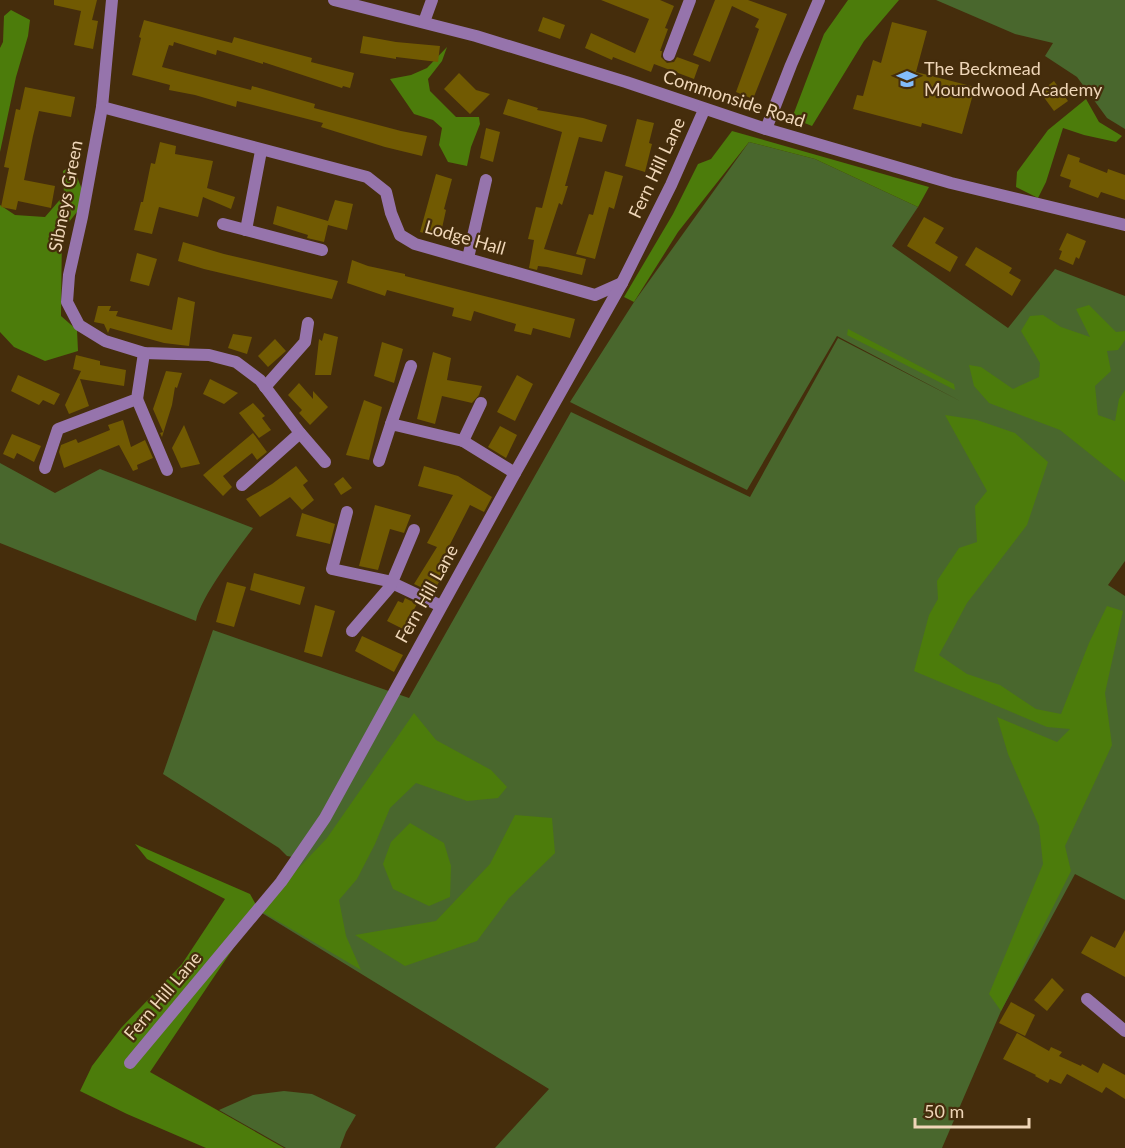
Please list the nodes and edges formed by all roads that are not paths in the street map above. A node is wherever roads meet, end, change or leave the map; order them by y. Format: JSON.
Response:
{"nodes":[{"id":1,"x":112,"y":0,"type":"edge"},
{"id":2,"x":334,"y":0,"type":"edge"},
{"id":3,"x":432,"y":0,"type":"edge"},
{"id":4,"x":690,"y":0,"type":"edge"},
{"id":5,"x":819,"y":0,"type":"edge"},
{"id":6,"x":424,"y":22,"type":"junction"},
{"id":7,"x":669,"y":56,"type":"dead end"},
{"id":8,"x":102,"y":107,"type":"junction"},
{"id":9,"x":704,"y":110,"type":"junction"},
{"id":10,"x":766,"y":129,"type":"junction"},
{"id":11,"x":261,"y":151,"type":"junction"},
{"id":12,"x":486,"y":180,"type":"dead end"},
{"id":13,"x":223,"y":224,"type":"dead end"},
{"id":14,"x":1125,"y":225,"type":"edge"},
{"id":15,"x":246,"y":230,"type":"junction"},
{"id":16,"x":322,"y":250,"type":"dead end"},
{"id":17,"x":468,"y":258,"type":"junction"},
{"id":18,"x":622,"y":283,"type":"junction"},
{"id":19,"x":308,"y":322,"type":"dead end"},
{"id":20,"x":144,"y":353,"type":"junction"},
{"id":21,"x":411,"y":366,"type":"dead end"},
{"id":22,"x":265,"y":387,"type":"junction"},
{"id":23,"x":137,"y":399,"type":"junction"},
{"id":24,"x":481,"y":403,"type":"dead end"},
{"id":25,"x":391,"y":424,"type":"junction"},
{"id":26,"x":300,"y":433,"type":"junction"},
{"id":27,"x":463,"y":441,"type":"junction"},
{"id":28,"x":379,"y":461,"type":"dead end"},
{"id":29,"x":325,"y":462,"type":"dead end"},
{"id":30,"x":45,"y":468,"type":"dead end"},
{"id":31,"x":167,"y":470,"type":"dead end"},
{"id":32,"x":515,"y":473,"type":"junction"},
{"id":33,"x":242,"y":485,"type":"dead end"},
{"id":34,"x":347,"y":512,"type":"dead end"},
{"id":35,"x":414,"y":530,"type":"dead end"},
{"id":36,"x":391,"y":583,"type":"junction"},
{"id":37,"x":441,"y":606,"type":"junction"},
{"id":38,"x":352,"y":631,"type":"dead end"},
{"id":39,"x":1087,"y":999,"type":"dead end"},
{"id":40,"x":1125,"y":1031,"type":"edge"},
{"id":41,"x":130,"y":1063,"type":"dead end"}],
"edges":[{"from":1,"to":8,"type":"street","name":"Sibneys Green"},
{"from":2,"to":6,"type":"street","name":"Commonside Road"},
{"from":3,"to":6,"type":"street"},
{"from":4,"to":7,"type":"street"},
{"from":5,"to":10,"type":"street"},
{"from":6,"to":9,"type":"street","name":"Commonside Road"},
{"from":8,"to":11,"type":"street","name":"Lodge Hall"},
{"from":8,"to":20,"type":"street","name":"Sibneys Green"},
{"from":9,"to":10,"type":"street","name":"Commonside Road"},
{"from":9,"to":18,"type":"street","name":"Fern Hill Lane"},
{"from":10,"to":14,"type":"street","name":"Commonside Road"},
{"from":11,"to":15,"type":"street"},
{"from":11,"to":17,"type":"street","name":"Lodge Hall"},
{"from":12,"to":17,"type":"street"},
{"from":13,"to":15,"type":"street"},
{"from":15,"to":16,"type":"street"},
{"from":17,"to":18,"type":"street","name":"Lodge Hall"},
{"from":18,"to":32,"type":"street","name":"Fern Hill Lane"},
{"from":19,"to":22,"type":"street"},
{"from":20,"to":22,"type":"street","name":"Sibneys Green"},
{"from":20,"to":23,"type":"street"},
{"from":21,"to":25,"type":"street"},
{"from":22,"to":26,"type":"street","name":"Sibneys Green"},
{"from":23,"to":30,"type":"street"},
{"from":23,"to":31,"type":"street"},
{"from":24,"to":27,"type":"street"},
{"from":25,"to":27,"type":"street"},
{"from":25,"to":28,"type":"street"},
{"from":26,"to":29,"type":"street","name":"Sibneys Green"},
{"from":26,"to":33,"type":"street"},
{"from":27,"to":32,"type":"street"},
{"from":32,"to":37,"type":"street","name":"Fern Hill Lane"},
{"from":34,"to":36,"type":"street"},
{"from":35,"to":36,"type":"street"},
{"from":36,"to":37,"type":"street"},
{"from":36,"to":38,"type":"street"},
{"from":37,"to":41,"type":"street","name":"Fern Hill Lane"},
{"from":39,"to":40,"type":"street"}]}
